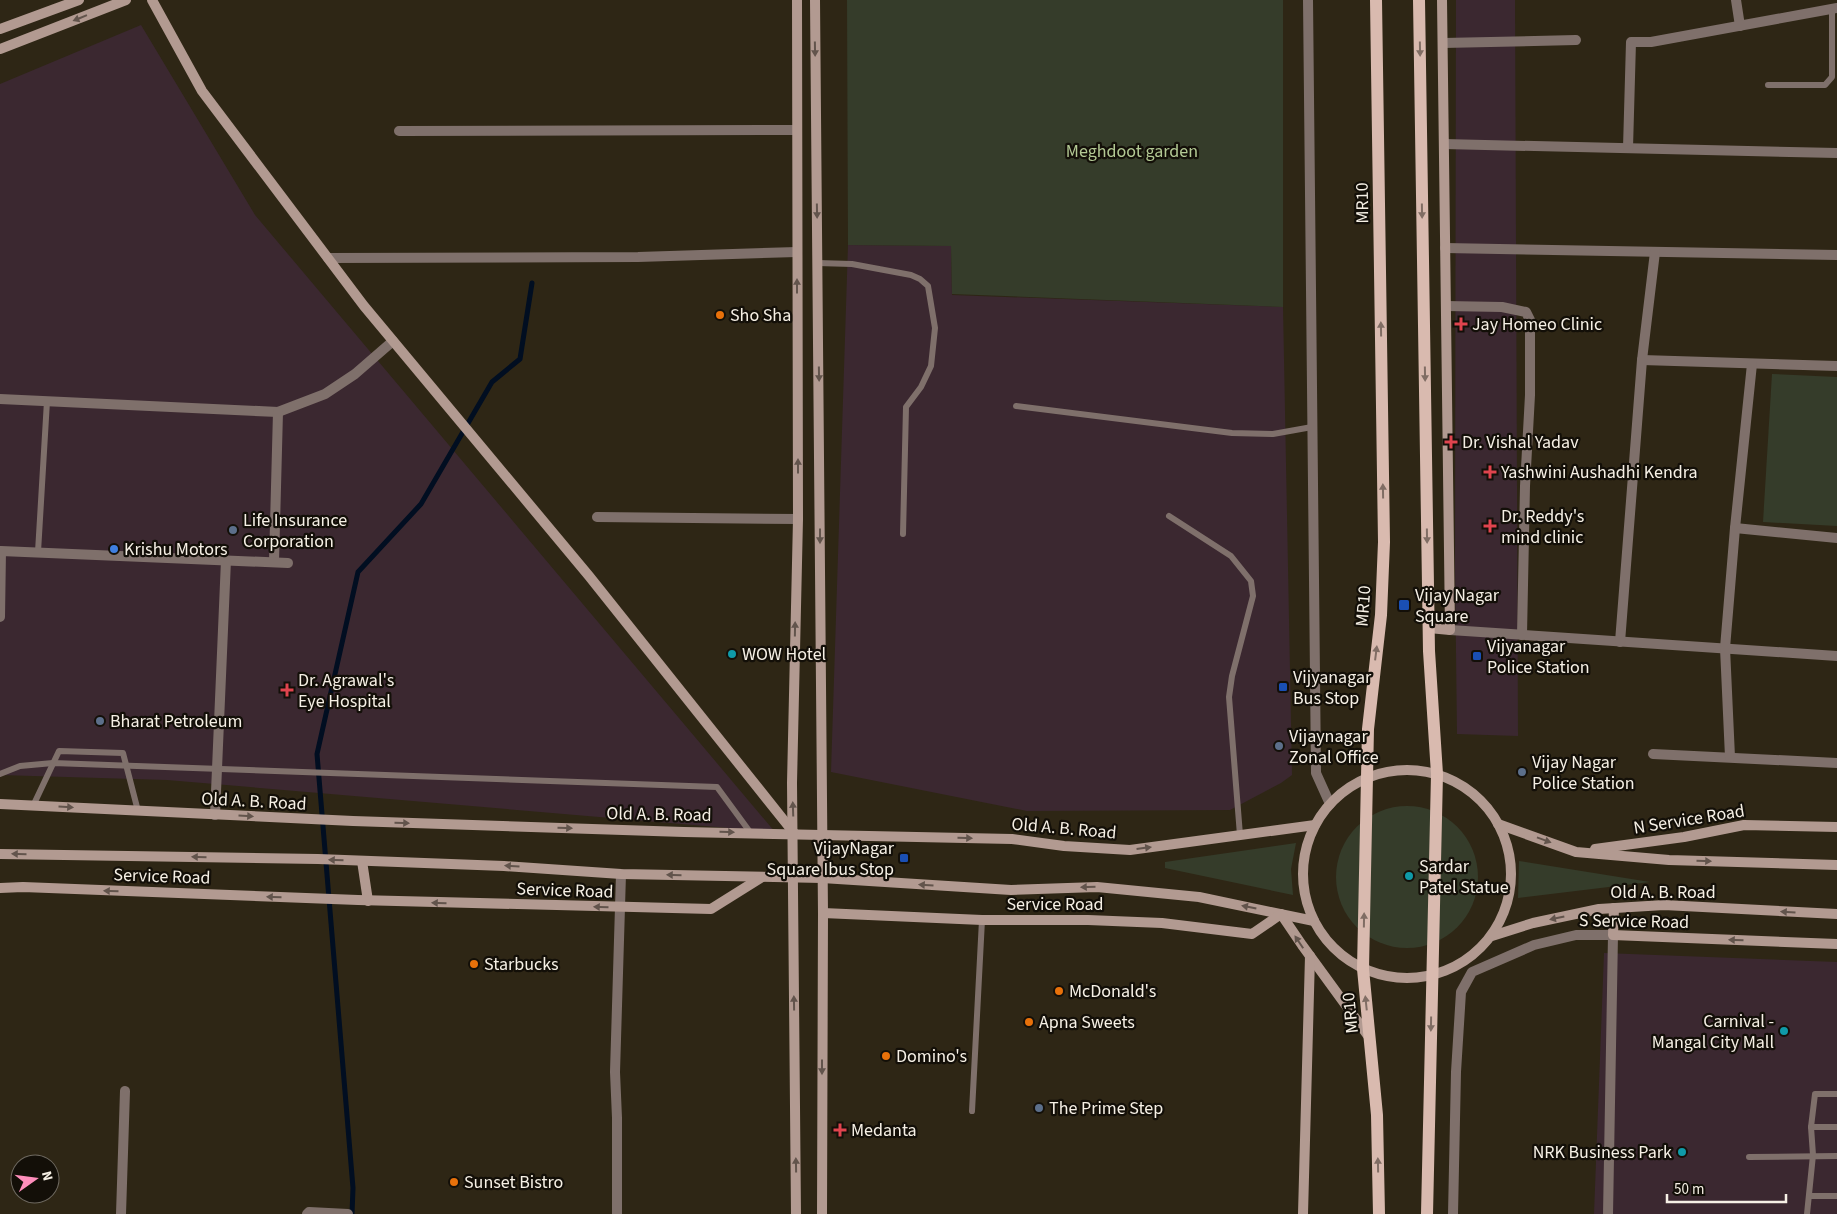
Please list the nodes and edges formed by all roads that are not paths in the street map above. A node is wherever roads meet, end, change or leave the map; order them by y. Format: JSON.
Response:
{"nodes":[{"id":1,"x":79,"y":0,"type":"edge"},
{"id":2,"x":126,"y":0,"type":"edge"},
{"id":3,"x":152,"y":0,"type":"edge"},
{"id":4,"x":797,"y":0,"type":"edge"},
{"id":5,"x":814,"y":0,"type":"edge"},
{"id":6,"x":1308,"y":0,"type":"edge"},
{"id":7,"x":1376,"y":0,"type":"edge"},
{"id":8,"x":1419,"y":0,"type":"edge"},
{"id":9,"x":1442,"y":0,"type":"edge"},
{"id":10,"x":1736,"y":0,"type":"edge"},
{"id":11,"x":1834,"y":9,"type":"edge"},
{"id":12,"x":1740,"y":26,"type":"junction"},
{"id":13,"x":0,"y":29,"type":"edge"},
{"id":14,"x":1576,"y":40,"type":"dead end"},
{"id":15,"x":1442,"y":43,"type":"junction"},
{"id":16,"x":0,"y":50,"type":"edge"},
{"id":17,"x":1768,"y":85,"type":"dead end"},
{"id":18,"x":797,"y":130,"type":"junction"},
{"id":19,"x":399,"y":131,"type":"dead end"},
{"id":20,"x":1444,"y":144,"type":"junction"},
{"id":21,"x":1628,"y":148,"type":"junction"},
{"id":22,"x":1837,"y":153,"type":"edge"},
{"id":23,"x":1445,"y":248,"type":"junction"},
{"id":24,"x":797,"y":252,"type":"junction"},
{"id":25,"x":1655,"y":252,"type":"junction"},
{"id":26,"x":1837,"y":255,"type":"edge"},
{"id":27,"x":328,"y":258,"type":"junction"},
{"id":28,"x":817,"y":264,"type":"junction"},
{"id":29,"x":1446,"y":306,"type":"junction"},
{"id":30,"x":394,"y":341,"type":"junction"},
{"id":31,"x":1642,"y":360,"type":"junction"},
{"id":32,"x":1752,"y":364,"type":"junction"},
{"id":33,"x":1837,"y":366,"type":"edge"},
{"id":34,"x":0,"y":398,"type":"edge"},
{"id":35,"x":47,"y":401,"type":"junction"},
{"id":36,"x":1016,"y":406,"type":"dead end"},
{"id":37,"x":278,"y":412,"type":"junction"},
{"id":38,"x":1312,"y":427,"type":"junction"},
{"id":39,"x":1169,"y":516,"type":"dead end"},
{"id":40,"x":597,"y":517,"type":"dead end"},
{"id":41,"x":798,"y":519,"type":"junction"},
{"id":42,"x":1735,"y":528,"type":"junction"},
{"id":43,"x":904,"y":534,"type":"dead end"},
{"id":44,"x":1837,"y":538,"type":"edge"},
{"id":45,"x":1,"y":551,"type":"edge"},
{"id":46,"x":38,"y":552,"type":"junction"},
{"id":47,"x":226,"y":560,"type":"junction"},
{"id":48,"x":274,"y":562,"type":"junction"},
{"id":49,"x":288,"y":563,"type":"dead end"},
{"id":50,"x":0,"y":617,"type":"edge"},
{"id":51,"x":1429,"y":628,"type":"junction"},
{"id":52,"x":1450,"y":630,"type":"junction"},
{"id":53,"x":1522,"y":635,"type":"junction"},
{"id":54,"x":1620,"y":642,"type":"junction"},
{"id":55,"x":1725,"y":648,"type":"junction"},
{"id":56,"x":1837,"y":656,"type":"edge"},
{"id":57,"x":1653,"y":754,"type":"dead end"},
{"id":58,"x":1730,"y":757,"type":"junction"},
{"id":59,"x":53,"y":763,"type":"junction"},
{"id":60,"x":1837,"y":763,"type":"edge"},
{"id":61,"x":126,"y":766,"type":"junction"},
{"id":62,"x":218,"y":769,"type":"junction"},
{"id":63,"x":0,"y":774,"type":"edge"},
{"id":64,"x":1437,"y":774,"type":"junction"},
{"id":65,"x":1367,"y":777,"type":"junction"},
{"id":66,"x":0,"y":804,"type":"edge"},
{"id":67,"x":1330,"y":804,"type":"junction"},
{"id":68,"x":33,"y":806,"type":"junction"},
{"id":69,"x":138,"y":811,"type":"junction"},
{"id":70,"x":216,"y":815,"type":"junction"},
{"id":71,"x":1498,"y":824,"type":"junction"},
{"id":72,"x":1315,"y":826,"type":"junction"},
{"id":73,"x":1837,"y":827,"type":"edge"},
{"id":74,"x":750,"y":832,"type":"junction"},
{"id":75,"x":794,"y":833,"type":"junction"},
{"id":76,"x":822,"y":835,"type":"junction"},
{"id":77,"x":1240,"y":835,"type":"junction"},
{"id":78,"x":1576,"y":852,"type":"junction"},
{"id":79,"x":0,"y":854,"type":"edge"},
{"id":80,"x":357,"y":860,"type":"junction"},
{"id":81,"x":1837,"y":864,"type":"edge"},
{"id":82,"x":621,"y":874,"type":"junction"},
{"id":83,"x":763,"y":877,"type":"junction"},
{"id":84,"x":793,"y":877,"type":"junction"},
{"id":85,"x":822,"y":878,"type":"junction"},
{"id":86,"x":0,"y":888,"type":"edge"},
{"id":87,"x":363,"y":900,"type":"junction"},
{"id":88,"x":619,"y":908,"type":"junction"},
{"id":89,"x":1614,"y":908,"type":"junction"},
{"id":90,"x":823,"y":913,"type":"junction"},
{"id":91,"x":1281,"y":914,"type":"junction"},
{"id":92,"x":1837,"y":914,"type":"edge"},
{"id":93,"x":982,"y":920,"type":"junction"},
{"id":94,"x":1314,"y":921,"type":"junction"},
{"id":95,"x":1613,"y":935,"type":"junction"},
{"id":96,"x":1492,"y":936,"type":"junction"},
{"id":97,"x":1837,"y":944,"type":"edge"},
{"id":98,"x":1310,"y":956,"type":"junction"},
{"id":99,"x":1363,"y":969,"type":"junction"},
{"id":100,"x":1432,"y":976,"type":"junction"},
{"id":101,"x":1370,"y":1038,"type":"junction"},
{"id":102,"x":125,"y":1092,"type":"dead end"},
{"id":103,"x":1837,"y":1094,"type":"edge"},
{"id":104,"x":972,"y":1111,"type":"dead end"},
{"id":105,"x":1811,"y":1127,"type":"junction"},
{"id":106,"x":1837,"y":1127,"type":"edge"},
{"id":107,"x":1813,"y":1155,"type":"junction"},
{"id":108,"x":1837,"y":1156,"type":"edge"},
{"id":109,"x":1749,"y":1157,"type":"dead end"},
{"id":110,"x":1809,"y":1196,"type":"junction"},
{"id":111,"x":1837,"y":1196,"type":"edge"},
{"id":112,"x":121,"y":1214,"type":"edge"},
{"id":113,"x":307,"y":1214,"type":"edge"},
{"id":114,"x":343,"y":1214,"type":"edge"},
{"id":115,"x":348,"y":1214,"type":"edge"},
{"id":116,"x":617,"y":1214,"type":"edge"},
{"id":117,"x":796,"y":1214,"type":"edge"},
{"id":118,"x":822,"y":1214,"type":"edge"},
{"id":119,"x":1304,"y":1214,"type":"edge"},
{"id":120,"x":1379,"y":1214,"type":"edge"},
{"id":121,"x":1427,"y":1214,"type":"edge"},
{"id":122,"x":1453,"y":1214,"type":"edge"},
{"id":123,"x":1608,"y":1214,"type":"edge"},
{"id":124,"x":1807,"y":1214,"type":"edge"}],
"edges":[{"from":1,"to":13,"type":"street"},
{"from":2,"to":16,"type":"street","one_way":true},
{"from":3,"to":27,"type":"street"},
{"from":4,"to":18,"type":"street"},
{"from":5,"to":28,"type":"street","one_way":true},
{"from":6,"to":38,"type":"street"},
{"from":65,"to":7,"type":"main road","name":"MR10","one_way":true},
{"from":8,"to":51,"type":"main road","one_way":true},
{"from":9,"to":15,"type":"street"},
{"from":10,"to":12,"type":"street"},
{"from":11,"to":12,"type":"street"},
{"from":11,"to":17,"type":"lane"},
{"from":12,"to":21,"type":"street"},
{"from":14,"to":15,"type":"street"},
{"from":15,"to":20,"type":"street"},
{"from":18,"to":19,"type":"street"},
{"from":18,"to":24,"type":"street"},
{"from":20,"to":21,"type":"street"},
{"from":20,"to":23,"type":"street"},
{"from":21,"to":22,"type":"street"},
{"from":23,"to":25,"type":"street"},
{"from":23,"to":29,"type":"street"},
{"from":24,"to":27,"type":"street"},
{"from":41,"to":24,"type":"street","one_way":true},
{"from":25,"to":26,"type":"street"},
{"from":25,"to":31,"type":"street"},
{"from":27,"to":30,"type":"street"},
{"from":28,"to":43,"type":"lane"},
{"from":28,"to":76,"type":"street","one_way":true},
{"from":29,"to":52,"type":"street"},
{"from":29,"to":53,"type":"street"},
{"from":30,"to":37,"type":"street"},
{"from":30,"to":75,"type":"street"},
{"from":31,"to":32,"type":"street"},
{"from":31,"to":54,"type":"street"},
{"from":32,"to":33,"type":"street"},
{"from":32,"to":42,"type":"street"},
{"from":34,"to":35,"type":"street"},
{"from":35,"to":37,"type":"street"},
{"from":35,"to":46,"type":"lane"},
{"from":36,"to":38,"type":"lane"},
{"from":37,"to":48,"type":"street"},
{"from":38,"to":67,"type":"street"},
{"from":39,"to":77,"type":"lane"},
{"from":40,"to":41,"type":"street"},
{"from":75,"to":41,"type":"street","one_way":true},
{"from":42,"to":44,"type":"street"},
{"from":42,"to":55,"type":"street"},
{"from":45,"to":46,"type":"street"},
{"from":45,"to":50,"type":"street"},
{"from":46,"to":47,"type":"street"},
{"from":47,"to":48,"type":"street"},
{"from":47,"to":62,"type":"street"},
{"from":48,"to":49,"type":"street"},
{"from":51,"to":52,"type":"street"},
{"from":51,"to":64,"type":"main road"},
{"from":52,"to":53,"type":"street"},
{"from":53,"to":54,"type":"street"},
{"from":54,"to":55,"type":"street"},
{"from":55,"to":56,"type":"street"},
{"from":55,"to":58,"type":"street"},
{"from":57,"to":58,"type":"street"},
{"from":58,"to":60,"type":"street"},
{"from":59,"to":61,"type":"lane"},
{"from":59,"to":61,"type":"lane"},
{"from":59,"to":63,"type":"lane"},
{"from":59,"to":68,"type":"lane"},
{"from":61,"to":62,"type":"lane"},
{"from":61,"to":69,"type":"lane"},
{"from":62,"to":70,"type":"street"},
{"from":62,"to":74,"type":"lane"},
{"from":64,"to":65,"type":"street"},
{"from":64,"to":71,"type":"street"},
{"from":64,"to":100,"type":"main road"},
{"from":65,"to":67,"type":"street"},
{"from":99,"to":65,"type":"main road","name":"MR10","one_way":true},
{"from":66,"to":68,"type":"street","name":"Old A. B. Road"},
{"from":67,"to":72,"type":"street"},
{"from":68,"to":69,"type":"street","name":"Old A. B. Road","one_way":true},
{"from":69,"to":70,"type":"street","name":"Old A. B. Road"},
{"from":70,"to":74,"type":"street","name":"Old A. B. Road","one_way":true},
{"from":71,"to":78,"type":"street","name":"Old A. B. Road","one_way":true},
{"from":71,"to":96,"type":"street"},
{"from":72,"to":77,"type":"street","name":"Old A. B. Road"},
{"from":72,"to":94,"type":"street"},
{"from":73,"to":78,"type":"street","name":"N Service Road"},
{"from":74,"to":75,"type":"street","name":"Old A. B. Road"},
{"from":75,"to":76,"type":"street","name":"Old A. B. Road"},
{"from":75,"to":84,"type":"street"},
{"from":76,"to":77,"type":"street","name":"Old A. B. Road","one_way":true},
{"from":76,"to":85,"type":"street"},
{"from":78,"to":81,"type":"street","name":"Old A. B. Road","one_way":true},
{"from":80,"to":79,"type":"street","one_way":true},
{"from":82,"to":80,"type":"street","one_way":true},
{"from":80,"to":87,"type":"street"},
{"from":83,"to":82,"type":"street","one_way":true},
{"from":82,"to":88,"type":"street"},
{"from":83,"to":84,"type":"street"},
{"from":83,"to":88,"type":"street","name":"Service Road"},
{"from":84,"to":85,"type":"street"},
{"from":117,"to":84,"type":"street","one_way":true},
{"from":85,"to":90,"type":"street"},
{"from":91,"to":85,"type":"street","one_way":true},
{"from":87,"to":86,"type":"street","name":"Service Road","one_way":true},
{"from":88,"to":87,"type":"street","name":"Service Road","one_way":true},
{"from":88,"to":116,"type":"street"},
{"from":92,"to":89,"type":"street","name":"Old A. B. Road","one_way":true},
{"from":89,"to":95,"type":"street"},
{"from":89,"to":96,"type":"street","name":"Old A. B. Road","one_way":true},
{"from":90,"to":93,"type":"street","name":"Service Road"},
{"from":90,"to":118,"type":"street","one_way":true},
{"from":91,"to":93,"type":"street","name":"Service Road"},
{"from":91,"to":94,"type":"street"},
{"from":98,"to":91,"type":"street","one_way":true},
{"from":93,"to":104,"type":"lane"},
{"from":94,"to":99,"type":"street"},
{"from":97,"to":95,"type":"street","name":"S Service Road","one_way":true},
{"from":95,"to":122,"type":"street","name":"S Service Road"},
{"from":95,"to":123,"type":"street"},
{"from":96,"to":100,"type":"street"},
{"from":98,"to":101,"type":"street"},
{"from":98,"to":119,"type":"street"},
{"from":99,"to":100,"type":"street"},
{"from":101,"to":99,"type":"main road","name":"MR10","one_way":true},
{"from":100,"to":121,"type":"main road","one_way":true},
{"from":120,"to":101,"type":"main road","name":"MR10","one_way":true},
{"from":102,"to":112,"type":"street"},
{"from":103,"to":105,"type":"lane"},
{"from":105,"to":106,"type":"lane"},
{"from":105,"to":107,"type":"lane"},
{"from":107,"to":108,"type":"lane"},
{"from":107,"to":109,"type":"lane"},
{"from":107,"to":110,"type":"lane"},
{"from":110,"to":111,"type":"lane"},
{"from":110,"to":124,"type":"lane"},
{"from":113,"to":114,"type":"street"},
{"from":114,"to":115,"type":"street"}]}
